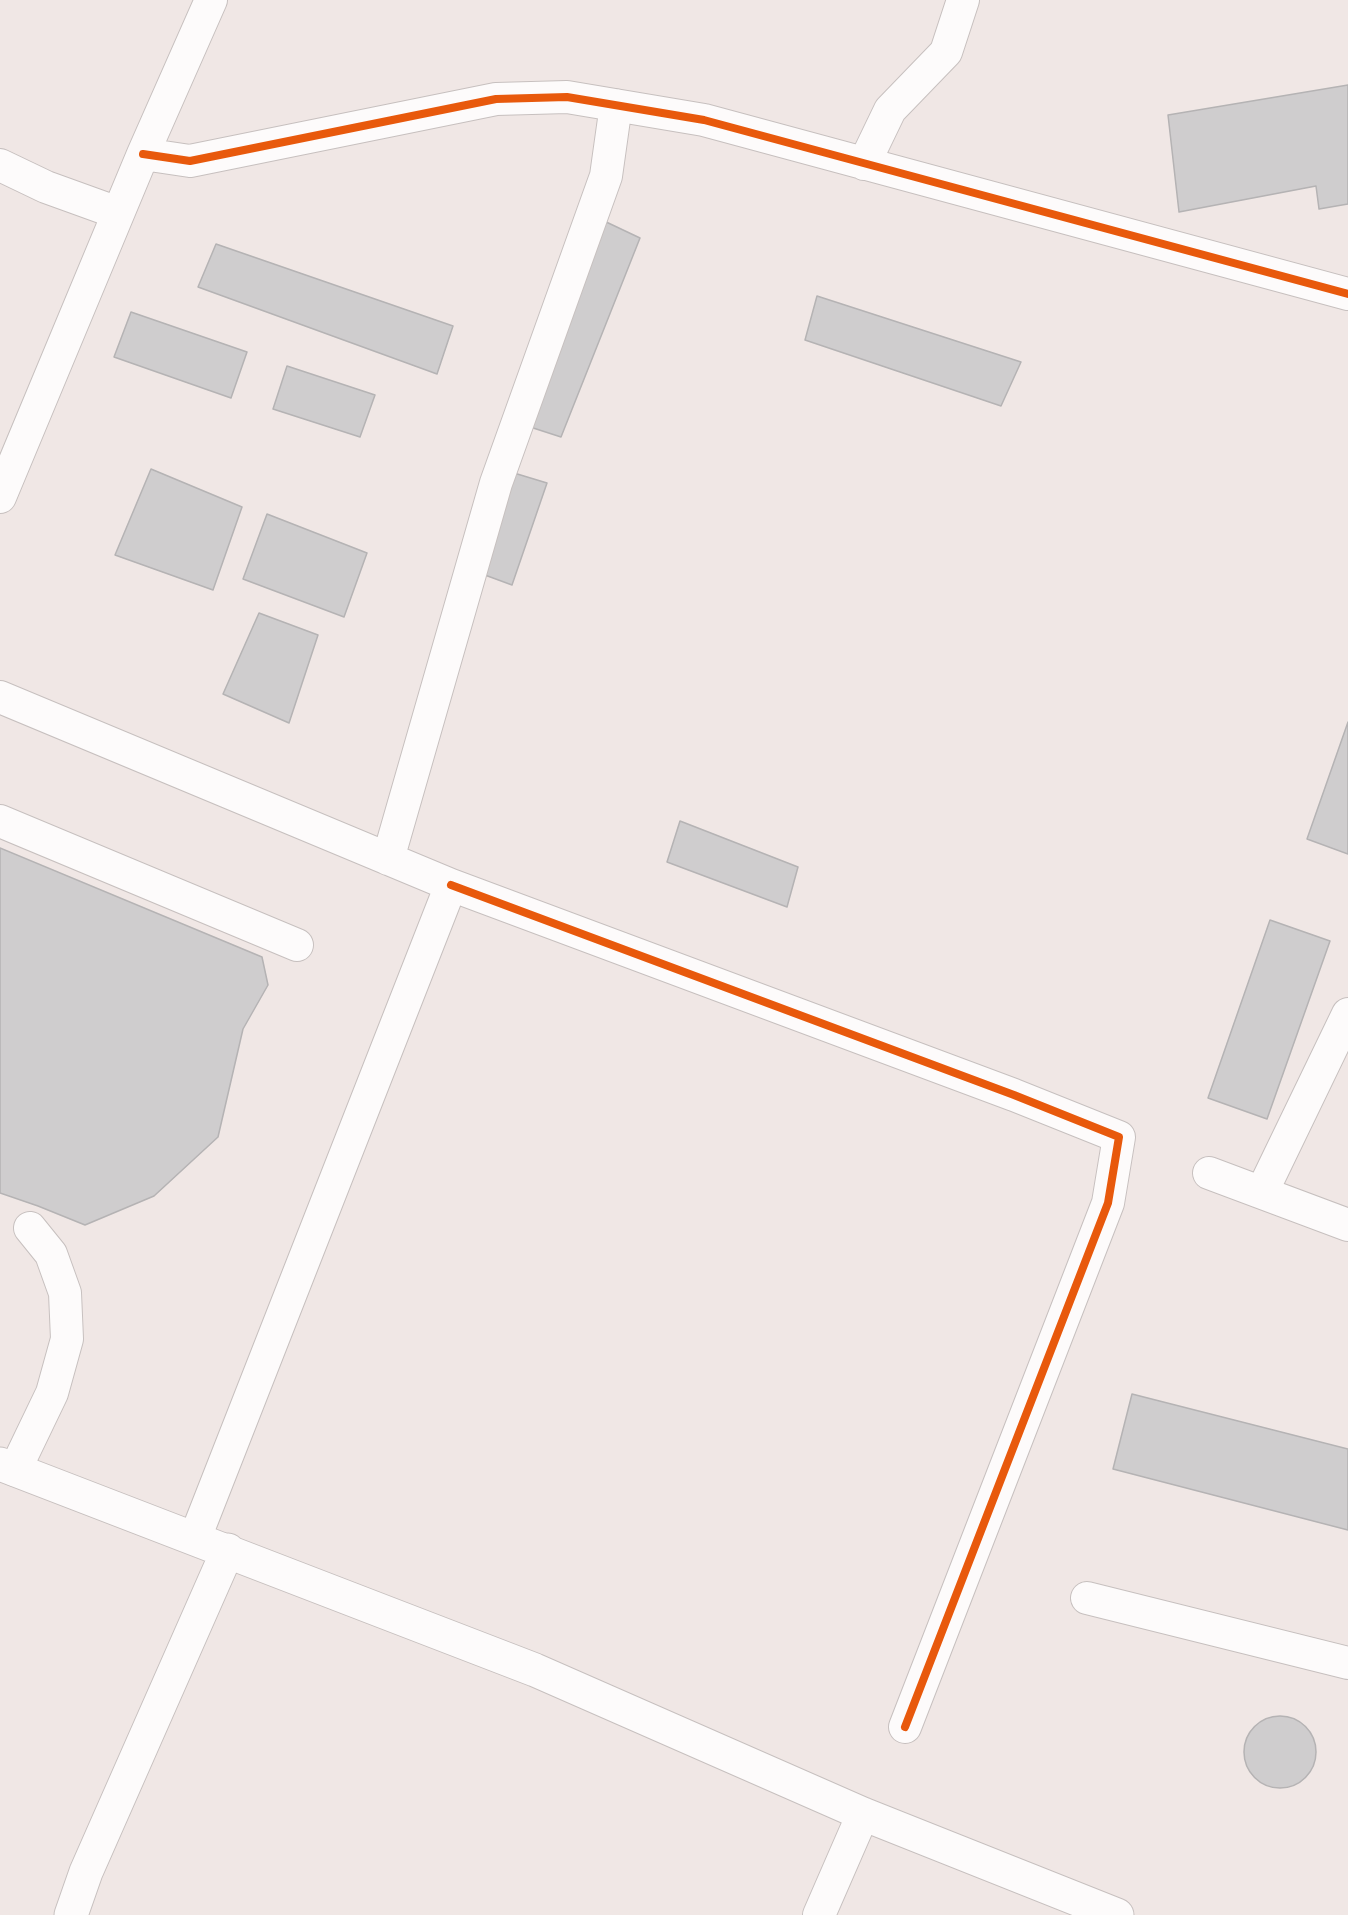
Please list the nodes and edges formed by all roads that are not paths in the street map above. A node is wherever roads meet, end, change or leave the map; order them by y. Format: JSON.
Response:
{"nodes":[{"id":1,"x":211,"y":0,"type":"edge"},
{"id":2,"x":963,"y":0,"type":"edge"},
{"id":3,"x":616,"y":105,"type":"junction"},
{"id":4,"x":143,"y":154,"type":"junction"},
{"id":5,"x":864,"y":164,"type":"junction"},
{"id":6,"x":0,"y":165,"type":"edge"},
{"id":7,"x":118,"y":213,"type":"junction"},
{"id":8,"x":1348,"y":294,"type":"edge"},
{"id":9,"x":0,"y":497,"type":"edge"},
{"id":10,"x":0,"y":696,"type":"edge"},
{"id":11,"x":0,"y":821,"type":"edge"},
{"id":12,"x":388,"y":859,"type":"junction"},
{"id":13,"x":451,"y":885,"type":"junction"},
{"id":14,"x":297,"y":945,"type":"dead end"},
{"id":15,"x":1348,"y":1014,"type":"edge"},
{"id":16,"x":1209,"y":1173,"type":"dead end"},
{"id":17,"x":1262,"y":1192,"type":"junction"},
{"id":18,"x":1348,"y":1225,"type":"edge"},
{"id":19,"x":30,"y":1228,"type":"dead end"},
{"id":20,"x":8,"y":1467,"type":"edge"},
{"id":21,"x":195,"y":1538,"type":"junction"},
{"id":22,"x":228,"y":1550,"type":"junction"},
{"id":23,"x":1087,"y":1598,"type":"dead end"},
{"id":24,"x":1348,"y":1663,"type":"edge"},
{"id":25,"x":906,"y":1727,"type":"dead end"},
{"id":26,"x":863,"y":1814,"type":"junction"},
{"id":27,"x":70,"y":1915,"type":"edge"},
{"id":28,"x":819,"y":1915,"type":"edge"},
{"id":29,"x":1117,"y":1915,"type":"edge"}],
"edges":[{"from":1,"to":4,"type":"street"},
{"from":2,"to":5,"type":"street"},
{"from":3,"to":4,"type":"street"},
{"from":3,"to":5,"type":"street"},
{"from":3,"to":12,"type":"street"},
{"from":4,"to":7,"type":"street"},
{"from":5,"to":8,"type":"street"},
{"from":6,"to":7,"type":"street"},
{"from":7,"to":9,"type":"street"},
{"from":10,"to":12,"type":"street"},
{"from":11,"to":14,"type":"street"},
{"from":12,"to":13,"type":"street"},
{"from":13,"to":21,"type":"street"},
{"from":13,"to":25,"type":"street"},
{"from":15,"to":17,"type":"street"},
{"from":16,"to":17,"type":"street"},
{"from":17,"to":18,"type":"street"},
{"from":19,"to":20,"type":"street"},
{"from":20,"to":21,"type":"street"},
{"from":21,"to":22,"type":"street"},
{"from":22,"to":26,"type":"street"},
{"from":22,"to":27,"type":"street"},
{"from":23,"to":24,"type":"street"},
{"from":26,"to":28,"type":"street"},
{"from":26,"to":29,"type":"street"}]}
